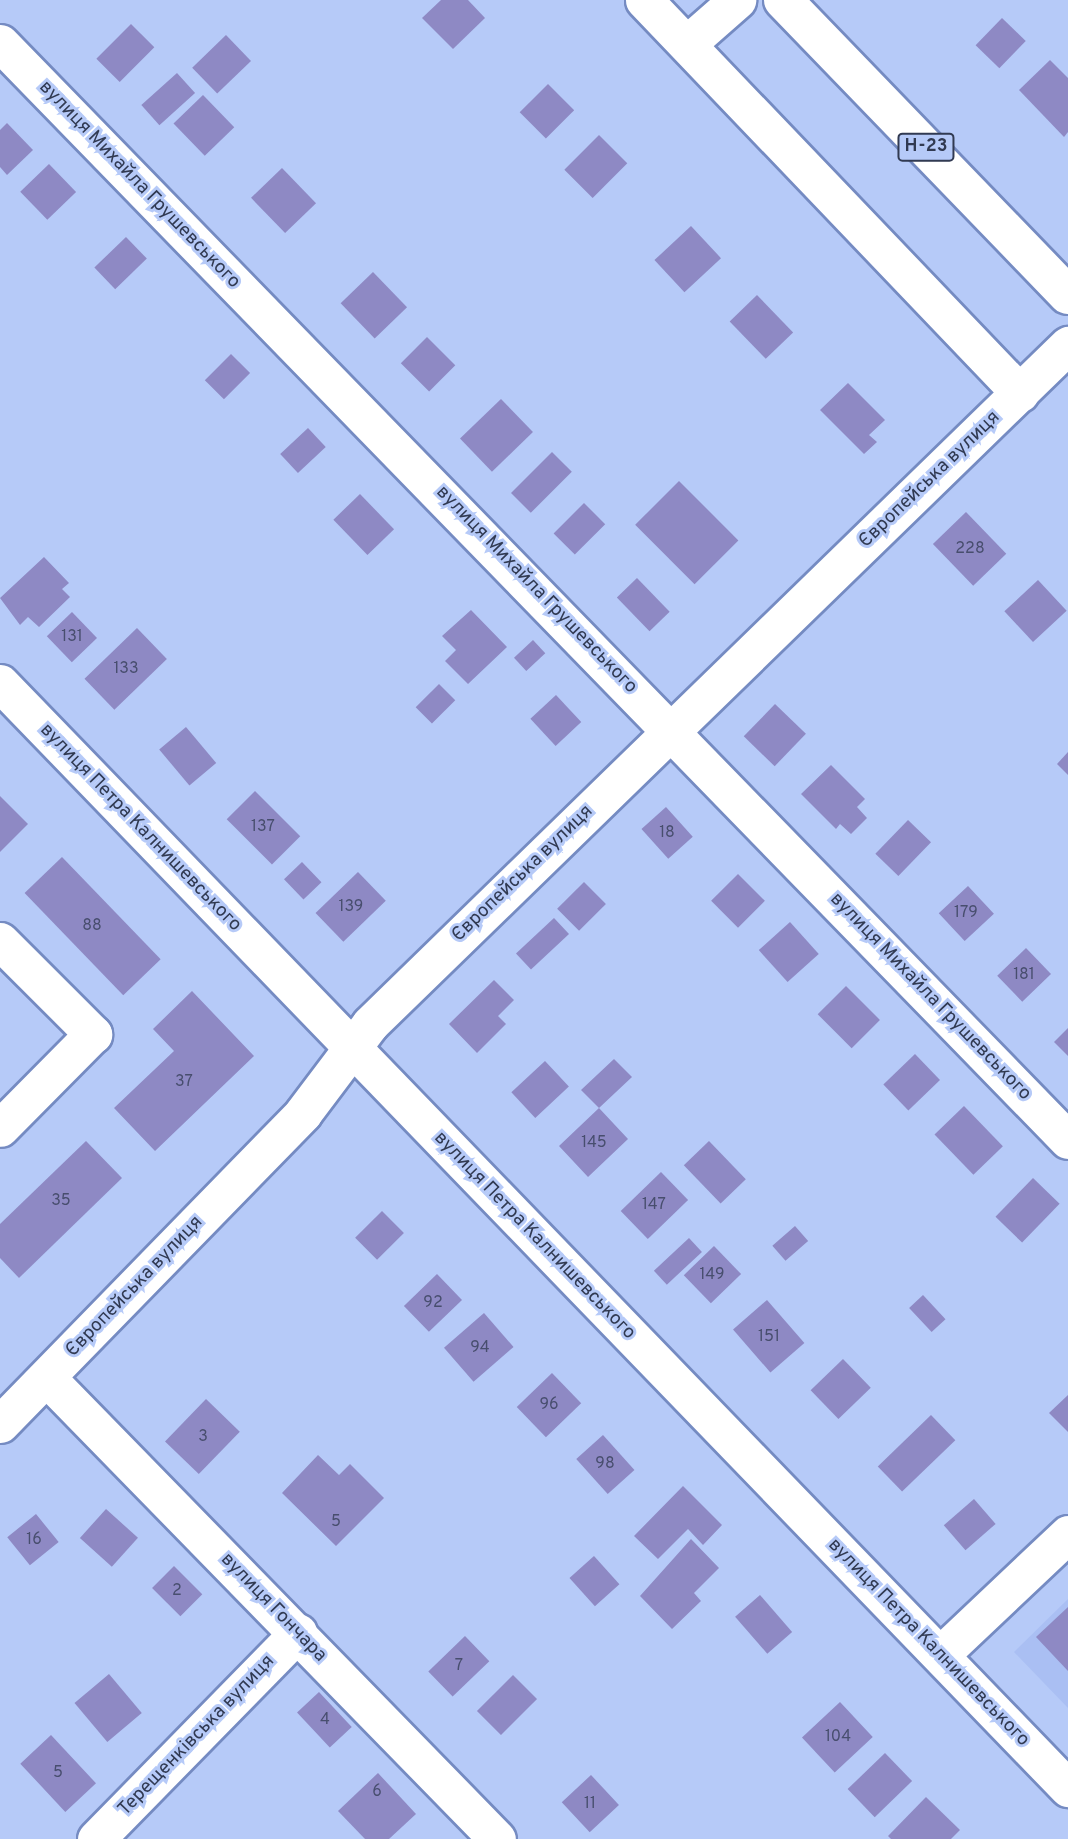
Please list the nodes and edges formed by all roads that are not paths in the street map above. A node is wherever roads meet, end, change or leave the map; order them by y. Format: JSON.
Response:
{"nodes":[{"id":1,"x":644,"y":0,"type":"edge"},
{"id":2,"x":737,"y":0,"type":"edge"},
{"id":3,"x":783,"y":0,"type":"edge"},
{"id":4,"x":0,"y":43,"type":"edge"},
{"id":5,"x":687,"y":44,"type":"junction"},
{"id":6,"x":1068,"y":295,"type":"edge"},
{"id":7,"x":1068,"y":345,"type":"edge"},
{"id":8,"x":1020,"y":393,"type":"junction"},
{"id":9,"x":0,"y":683,"type":"edge"},
{"id":10,"x":671,"y":728,"type":"junction"},
{"id":11,"x":0,"y":941,"type":"edge"},
{"id":12,"x":354,"y":1050,"type":"junction"},
{"id":13,"x":0,"y":1128,"type":"edge"},
{"id":14,"x":1068,"y":1140,"type":"edge"},
{"id":15,"x":47,"y":1378,"type":"junction"},
{"id":16,"x":0,"y":1424,"type":"edge"},
{"id":17,"x":1068,"y":1534,"type":"edge"},
{"id":18,"x":298,"y":1633,"type":"junction"},
{"id":19,"x":940,"y":1655,"type":"junction"},
{"id":20,"x":1068,"y":1788,"type":"edge"},
{"id":21,"x":96,"y":1839,"type":"edge"},
{"id":22,"x":497,"y":1839,"type":"edge"}],
"edges":[{"from":1,"to":5,"type":"street"},
{"from":2,"to":5,"type":"street"},
{"from":3,"to":6,"type":"main road","number":"Н-23"},
{"from":4,"to":10,"type":"street","name":"вулиця Михайла Грушевського"},
{"from":5,"to":8,"type":"street"},
{"from":7,"to":8,"type":"street","name":"Європейська вулиця"},
{"from":8,"to":10,"type":"street","name":"Європейська вулиця"},
{"from":9,"to":12,"type":"street","name":"вулиця Петра Калнишевського"},
{"from":10,"to":12,"type":"street","name":"Європейська вулиця"},
{"from":10,"to":14,"type":"street","name":"вулиця Михайла Грушевського"},
{"from":11,"to":13,"type":"street"},
{"from":12,"to":15,"type":"street","name":"Європейська вулиця"},
{"from":12,"to":19,"type":"street","name":"вулиця Петра Калнишевського"},
{"from":15,"to":16,"type":"street","name":"Європейська вулиця"},
{"from":15,"to":18,"type":"street","name":"вулиця Гончара"},
{"from":17,"to":19,"type":"street"},
{"from":18,"to":21,"type":"street","name":"Терещенківська вулиця"},
{"from":18,"to":22,"type":"street","name":"вулиця Гончара"},
{"from":19,"to":20,"type":"street","name":"вулиця Петра Калнишевського"}]}
